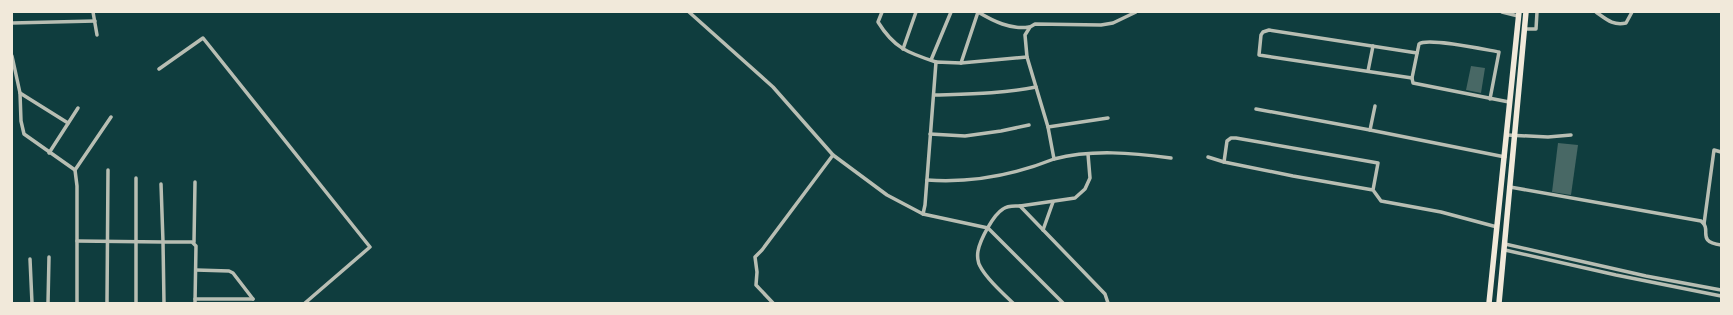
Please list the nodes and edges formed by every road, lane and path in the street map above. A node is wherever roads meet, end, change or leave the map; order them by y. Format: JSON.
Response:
{"nodes":[{"id":1,"x":94,"y":12,"type":"edge"},
{"id":2,"x":688,"y":12,"type":"edge"},
{"id":3,"x":882,"y":12,"type":"edge"},
{"id":4,"x":916,"y":12,"type":"edge"},
{"id":5,"x":951,"y":12,"type":"edge"},
{"id":6,"x":978,"y":12,"type":"edge"},
{"id":7,"x":1136,"y":12,"type":"edge"},
{"id":8,"x":1502,"y":12,"type":"edge"},
{"id":9,"x":1526,"y":12,"type":"edge"},
{"id":10,"x":1537,"y":12,"type":"edge"},
{"id":11,"x":1596,"y":12,"type":"edge"},
{"id":12,"x":1632,"y":12,"type":"edge"},
{"id":13,"x":1519,"y":14,"type":"edge"},
{"id":14,"x":95,"y":21,"type":"junction"},
{"id":15,"x":12,"y":23,"type":"edge"},
{"id":16,"x":1030,"y":27,"type":"junction"},
{"id":17,"x":1524,"y":29,"type":"junction"},
{"id":18,"x":97,"y":35,"type":"dead end"},
{"id":19,"x":1373,"y":46,"type":"junction"},
{"id":20,"x":902,"y":49,"type":"junction"},
{"id":21,"x":1416,"y":53,"type":"junction"},
{"id":22,"x":12,"y":56,"type":"edge"},
{"id":23,"x":1027,"y":58,"type":"junction"},
{"id":24,"x":931,"y":60,"type":"junction"},
{"id":25,"x":936,"y":62,"type":"junction"},
{"id":26,"x":961,"y":63,"type":"junction"},
{"id":27,"x":159,"y":70,"type":"dead end"},
{"id":28,"x":1368,"y":71,"type":"junction"},
{"id":29,"x":1412,"y":78,"type":"junction"},
{"id":30,"x":1036,"y":87,"type":"junction"},
{"id":31,"x":20,"y":93,"type":"junction"},
{"id":32,"x":934,"y":95,"type":"junction"},
{"id":33,"x":1490,"y":99,"type":"junction"},
{"id":34,"x":1510,"y":102,"type":"junction"},
{"id":35,"x":1375,"y":106,"type":"dead end"},
{"id":36,"x":78,"y":108,"type":"dead end"},
{"id":37,"x":1256,"y":109,"type":"dead end"},
{"id":38,"x":111,"y":117,"type":"dead end"},
{"id":39,"x":1108,"y":118,"type":"dead end"},
{"id":40,"x":68,"y":123,"type":"junction"},
{"id":41,"x":1029,"y":124,"type":"dead end"},
{"id":42,"x":1048,"y":127,"type":"junction"},
{"id":43,"x":1370,"y":130,"type":"junction"},
{"id":44,"x":930,"y":134,"type":"junction"},
{"id":45,"x":1571,"y":135,"type":"dead end"},
{"id":46,"x":1507,"y":136,"type":"junction"},
{"id":47,"x":1515,"y":136,"type":"junction"},
{"id":48,"x":1721,"y":152,"type":"edge"},
{"id":49,"x":50,"y":153,"type":"junction"},
{"id":50,"x":1088,"y":154,"type":"junction"},
{"id":51,"x":833,"y":155,"type":"junction"},
{"id":52,"x":1208,"y":157,"type":"dead end"},
{"id":53,"x":1505,"y":157,"type":"junction"},
{"id":54,"x":1171,"y":158,"type":"dead end"},
{"id":55,"x":1054,"y":159,"type":"junction"},
{"id":56,"x":1224,"y":162,"type":"junction"},
{"id":57,"x":75,"y":170,"type":"junction"},
{"id":58,"x":108,"y":170,"type":"dead end"},
{"id":59,"x":136,"y":178,"type":"dead end"},
{"id":60,"x":927,"y":180,"type":"junction"},
{"id":61,"x":195,"y":182,"type":"dead end"},
{"id":62,"x":161,"y":184,"type":"dead end"},
{"id":63,"x":1510,"y":187,"type":"junction"},
{"id":64,"x":1373,"y":190,"type":"junction"},
{"id":65,"x":1053,"y":202,"type":"junction"},
{"id":66,"x":1020,"y":206,"type":"junction"},
{"id":67,"x":923,"y":214,"type":"junction"},
{"id":68,"x":1704,"y":224,"type":"junction"},
{"id":69,"x":988,"y":228,"type":"junction"},
{"id":70,"x":1498,"y":228,"type":"junction"},
{"id":71,"x":1043,"y":230,"type":"junction"},
{"id":72,"x":77,"y":241,"type":"junction"},
{"id":73,"x":107,"y":241,"type":"junction"},
{"id":74,"x":136,"y":241,"type":"junction"},
{"id":75,"x":163,"y":242,"type":"junction"},
{"id":76,"x":194,"y":242,"type":"junction"},
{"id":77,"x":1721,"y":245,"type":"edge"},
{"id":78,"x":1505,"y":247,"type":"junction"},
{"id":79,"x":49,"y":257,"type":"dead end"},
{"id":80,"x":30,"y":259,"type":"dead end"},
{"id":81,"x":196,"y":270,"type":"junction"},
{"id":82,"x":1721,"y":290,"type":"edge"},
{"id":83,"x":1490,"y":294,"type":"junction"},
{"id":84,"x":1500,"y":295,"type":"junction"},
{"id":85,"x":1721,"y":296,"type":"edge"},
{"id":86,"x":195,"y":301,"type":"edge"},
{"id":87,"x":32,"y":303,"type":"edge"},
{"id":88,"x":48,"y":303,"type":"edge"},
{"id":89,"x":77,"y":303,"type":"edge"},
{"id":90,"x":107,"y":303,"type":"edge"},
{"id":91,"x":136,"y":303,"type":"edge"},
{"id":92,"x":164,"y":303,"type":"edge"},
{"id":93,"x":305,"y":303,"type":"edge"},
{"id":94,"x":773,"y":303,"type":"edge"},
{"id":95,"x":1013,"y":303,"type":"edge"},
{"id":96,"x":1063,"y":303,"type":"edge"},
{"id":97,"x":1108,"y":303,"type":"edge"},
{"id":98,"x":1489,"y":303,"type":"edge"},
{"id":99,"x":1499,"y":303,"type":"edge"}],
"edges":[{"from":1,"to":14,"type":"street"},
{"from":2,"to":51,"type":"street"},
{"from":3,"to":20,"type":"street"},
{"from":4,"to":20,"type":"street"},
{"from":5,"to":24,"type":"street"},
{"from":6,"to":16,"type":"street"},
{"from":6,"to":26,"type":"street"},
{"from":7,"to":16,"type":"street"},
{"from":8,"to":13,"type":"street"},
{"from":9,"to":17,"type":"highway"},
{"from":10,"to":17,"type":"street"},
{"from":11,"to":12,"type":"street"},
{"from":13,"to":34,"type":"highway"},
{"from":14,"to":15,"type":"street"},
{"from":14,"to":18,"type":"street"},
{"from":16,"to":23,"type":"street"},
{"from":17,"to":47,"type":"highway"},
{"from":19,"to":21,"type":"street"},
{"from":19,"to":28,"type":"street"},
{"from":19,"to":28,"type":"street"},
{"from":20,"to":24,"type":"street"},
{"from":21,"to":29,"type":"street"},
{"from":21,"to":33,"type":"street"},
{"from":22,"to":31,"type":"street"},
{"from":23,"to":26,"type":"street"},
{"from":23,"to":30,"type":"street"},
{"from":24,"to":25,"type":"street"},
{"from":25,"to":26,"type":"street"},
{"from":25,"to":32,"type":"street"},
{"from":27,"to":93,"type":"street"},
{"from":28,"to":29,"type":"street"},
{"from":29,"to":33,"type":"street"},
{"from":30,"to":32,"type":"street"},
{"from":30,"to":42,"type":"street"},
{"from":31,"to":40,"type":"street"},
{"from":31,"to":49,"type":"street"},
{"from":32,"to":44,"type":"street"},
{"from":33,"to":34,"type":"street"},
{"from":34,"to":46,"type":"highway"},
{"from":35,"to":43,"type":"street"},
{"from":36,"to":40,"type":"street"},
{"from":37,"to":43,"type":"street"},
{"from":38,"to":57,"type":"street"},
{"from":39,"to":42,"type":"street"},
{"from":40,"to":49,"type":"street"},
{"from":41,"to":44,"type":"street"},
{"from":42,"to":55,"type":"street"},
{"from":43,"to":53,"type":"street"},
{"from":44,"to":60,"type":"street"},
{"from":45,"to":47,"type":"street"},
{"from":46,"to":47,"type":"street"},
{"from":46,"to":53,"type":"highway"},
{"from":47,"to":63,"type":"highway"},
{"from":48,"to":68,"type":"street"},
{"from":49,"to":57,"type":"street"},
{"from":50,"to":54,"type":"street"},
{"from":50,"to":55,"type":"street"},
{"from":50,"to":65,"type":"street"},
{"from":51,"to":67,"type":"street"},
{"from":51,"to":94,"type":"street"},
{"from":52,"to":56,"type":"street"},
{"from":53,"to":70,"type":"highway"},
{"from":55,"to":60,"type":"street"},
{"from":56,"to":64,"type":"street"},
{"from":56,"to":64,"type":"street"},
{"from":57,"to":72,"type":"street"},
{"from":58,"to":73,"type":"street"},
{"from":59,"to":74,"type":"street"},
{"from":60,"to":67,"type":"street"},
{"from":61,"to":76,"type":"street"},
{"from":62,"to":75,"type":"street"},
{"from":63,"to":68,"type":"street"},
{"from":63,"to":78,"type":"highway"},
{"from":64,"to":70,"type":"street"},
{"from":65,"to":66,"type":"street"},
{"from":65,"to":71,"type":"street"},
{"from":66,"to":69,"type":"street"},
{"from":66,"to":71,"type":"street"},
{"from":67,"to":69,"type":"street"},
{"from":68,"to":77,"type":"street"},
{"from":69,"to":95,"type":"street"},
{"from":69,"to":96,"type":"street"},
{"from":70,"to":83,"type":"highway"},
{"from":71,"to":97,"type":"street"},
{"from":72,"to":73,"type":"street"},
{"from":72,"to":89,"type":"street"},
{"from":73,"to":74,"type":"street"},
{"from":73,"to":90,"type":"street"},
{"from":74,"to":75,"type":"street"},
{"from":74,"to":91,"type":"street"},
{"from":75,"to":76,"type":"street"},
{"from":75,"to":92,"type":"street"},
{"from":76,"to":81,"type":"street"},
{"from":78,"to":82,"type":"street"},
{"from":78,"to":84,"type":"highway"},
{"from":78,"to":85,"type":"street"},
{"from":79,"to":88,"type":"street"},
{"from":80,"to":87,"type":"street"},
{"from":81,"to":86,"type":"street"},
{"from":81,"to":86,"type":"street"},
{"from":83,"to":84,"type":"highway"},
{"from":83,"to":98,"type":"highway"},
{"from":84,"to":99,"type":"highway"}]}
